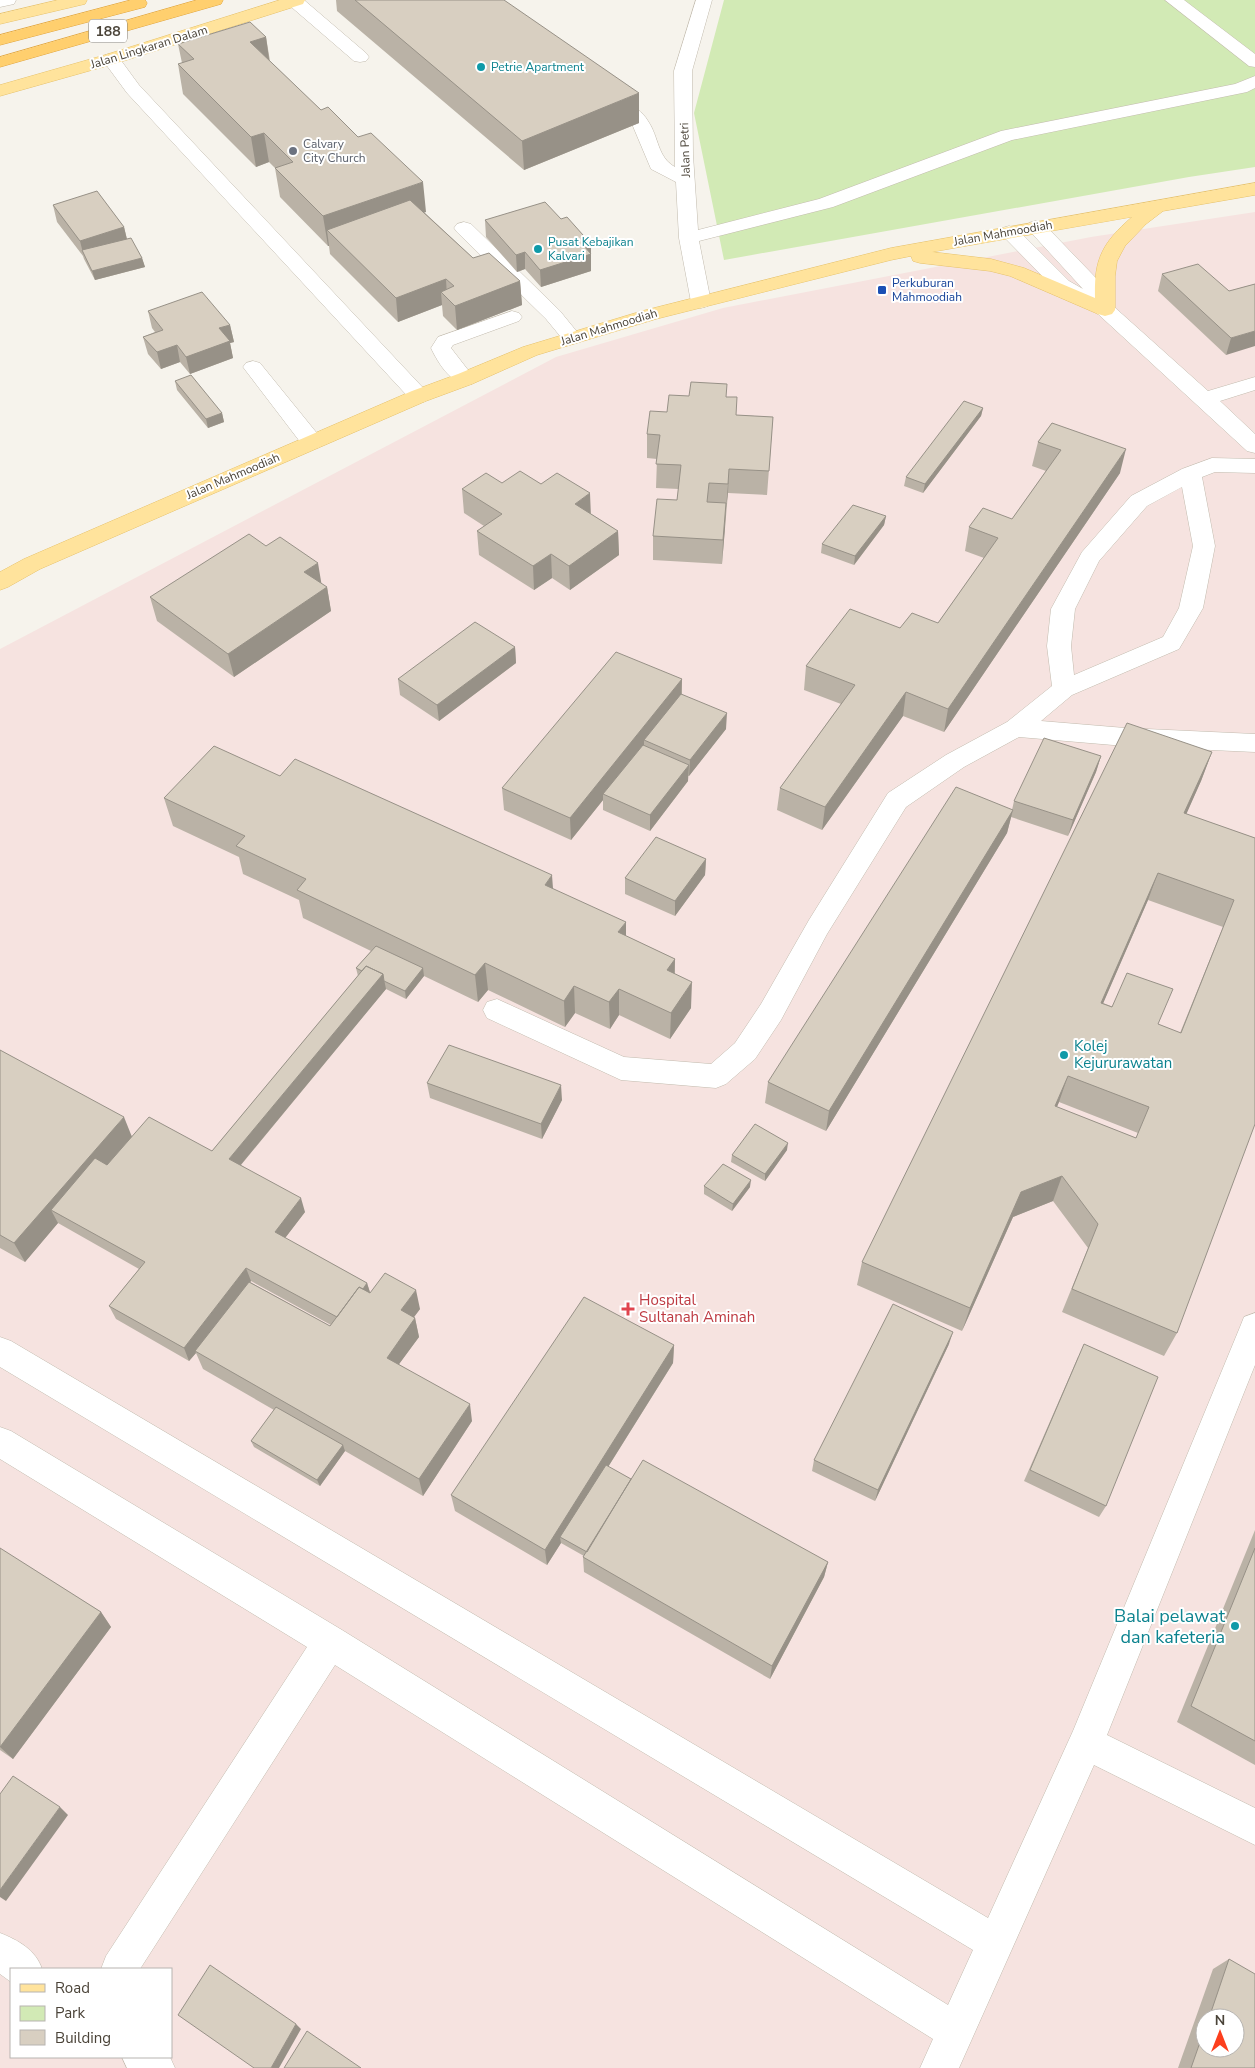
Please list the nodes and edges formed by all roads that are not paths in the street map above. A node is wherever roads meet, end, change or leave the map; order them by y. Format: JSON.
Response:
{"nodes":[{"id":1,"x":8,"y":0,"type":"edge"},
{"id":2,"x":79,"y":0,"type":"edge"},
{"id":3,"x":150,"y":0,"type":"edge"},
{"id":4,"x":215,"y":0,"type":"edge"},
{"id":5,"x":296,"y":0,"type":"edge"},
{"id":6,"x":704,"y":0,"type":"edge"},
{"id":7,"x":1173,"y":0,"type":"edge"},
{"id":8,"x":0,"y":2,"type":"edge"},
{"id":9,"x":0,"y":19,"type":"edge"},
{"id":10,"x":0,"y":40,"type":"edge"},
{"id":11,"x":360,"y":57,"type":"dead end"},
{"id":12,"x":111,"y":59,"type":"junction"},
{"id":13,"x":0,"y":62,"type":"edge"},
{"id":14,"x":1255,"y":62,"type":"edge"},
{"id":15,"x":1255,"y":81,"type":"edge"},
{"id":16,"x":598,"y":88,"type":"edge"},
{"id":17,"x":0,"y":91,"type":"edge"},
{"id":18,"x":686,"y":180,"type":"junction"},
{"id":19,"x":1255,"y":189,"type":"edge"},
{"id":20,"x":1158,"y":207,"type":"junction"},
{"id":21,"x":1036,"y":227,"type":"junction"},
{"id":22,"x":464,"y":228,"type":"dead end"},
{"id":23,"x":1009,"y":232,"type":"junction"},
{"id":24,"x":689,"y":238,"type":"junction"},
{"id":25,"x":891,"y":254,"type":"junction"},
{"id":26,"x":701,"y":302,"type":"junction"},
{"id":27,"x":1105,"y":310,"type":"junction"},
{"id":28,"x":512,"y":317,"type":"edge"},
{"id":29,"x":572,"y":338,"type":"junction"},
{"id":30,"x":253,"y":367,"type":"dead end"},
{"id":31,"x":465,"y":379,"type":"junction"},
{"id":32,"x":1255,"y":383,"type":"edge"},
{"id":33,"x":419,"y":396,"type":"junction"},
{"id":34,"x":1205,"y":399,"type":"junction"},
{"id":35,"x":312,"y":442,"type":"junction"},
{"id":36,"x":1255,"y":446,"type":"edge"},
{"id":37,"x":1255,"y":466,"type":"edge"},
{"id":38,"x":1190,"y":474,"type":"junction"},
{"id":39,"x":0,"y":582,"type":"edge"},
{"id":40,"x":1064,"y":689,"type":"junction"},
{"id":41,"x":1016,"y":728,"type":"junction"},
{"id":42,"x":1255,"y":743,"type":"edge"},
{"id":43,"x":497,"y":1010,"type":"edge"},
{"id":44,"x":1255,"y":1327,"type":"edge"},
{"id":45,"x":0,"y":1351,"type":"edge"},
{"id":46,"x":0,"y":1442,"type":"edge"},
{"id":47,"x":330,"y":1642,"type":"junction"},
{"id":48,"x":1086,"y":1743,"type":"junction"},
{"id":49,"x":1255,"y":1827,"type":"edge"},
{"id":50,"x":996,"y":1942,"type":"junction"},
{"id":51,"x":0,"y":1951,"type":"edge"},
{"id":52,"x":23,"y":1968,"type":"edge"},
{"id":53,"x":120,"y":1968,"type":"edge"},
{"id":54,"x":956,"y":2032,"type":"junction"},
{"id":55,"x":142,"y":2058,"type":"edge"},
{"id":56,"x":156,"y":2068,"type":"edge"},
{"id":57,"x":939,"y":2068,"type":"edge"}],
"edges":[{"from":1,"to":8,"type":"street"},
{"from":2,"to":9,"type":"main road"},
{"from":3,"to":10,"type":"highway","number":"188"},
{"from":4,"to":13,"type":"highway","name":"Jalan Lingkaran Dalam","number":"188"},
{"from":5,"to":11,"type":"street"},
{"from":5,"to":12,"type":"main road","name":"Jalan Lingkaran Dalam"},
{"from":6,"to":18,"type":"street","name":"Jalan Petri"},
{"from":7,"to":14,"type":"street"},
{"from":12,"to":17,"type":"main road","name":"Jalan Lingkaran Dalam"},
{"from":12,"to":33,"type":"street"},
{"from":15,"to":24,"type":"street"},
{"from":16,"to":18,"type":"street"},
{"from":18,"to":24,"type":"street","name":"Jalan Petri"},
{"from":19,"to":20,"type":"main road","name":"Jalan Mahmoodiah"},
{"from":20,"to":21,"type":"main road","name":"Jalan Mahmoodiah"},
{"from":20,"to":27,"type":"main road"},
{"from":21,"to":23,"type":"main road","name":"Jalan Mahmoodiah"},
{"from":21,"to":27,"type":"street"},
{"from":22,"to":29,"type":"street"},
{"from":23,"to":25,"type":"main road","name":"Jalan Mahmoodiah"},
{"from":23,"to":27,"type":"street"},
{"from":24,"to":26,"type":"street","name":"Jalan Petri"},
{"from":25,"to":26,"type":"main road","name":"Jalan Mahmoodiah"},
{"from":25,"to":27,"type":"main road"},
{"from":26,"to":29,"type":"main road","name":"Jalan Mahmoodiah"},
{"from":27,"to":34,"type":"street"},
{"from":28,"to":31,"type":"street"},
{"from":29,"to":31,"type":"main road","name":"Jalan Mahmoodiah"},
{"from":30,"to":35,"type":"street"},
{"from":31,"to":33,"type":"main road","name":"Jalan Mahmoodiah"},
{"from":32,"to":34,"type":"street"},
{"from":33,"to":35,"type":"main road","name":"Jalan Mahmoodiah"},
{"from":34,"to":36,"type":"street"},
{"from":35,"to":39,"type":"main road","name":"Jalan Mahmoodiah"},
{"from":37,"to":38,"type":"street"},
{"from":38,"to":40,"type":"street"},
{"from":38,"to":40,"type":"street"},
{"from":40,"to":41,"type":"street"},
{"from":41,"to":42,"type":"street"},
{"from":41,"to":43,"type":"street"},
{"from":44,"to":48,"type":"street"},
{"from":45,"to":50,"type":"street"},
{"from":46,"to":47,"type":"street"},
{"from":47,"to":53,"type":"street"},
{"from":47,"to":54,"type":"street"},
{"from":48,"to":49,"type":"street"},
{"from":48,"to":50,"type":"street"},
{"from":50,"to":54,"type":"street"},
{"from":51,"to":52,"type":"street"},
{"from":54,"to":57,"type":"street"},
{"from":55,"to":56,"type":"street"}]}
